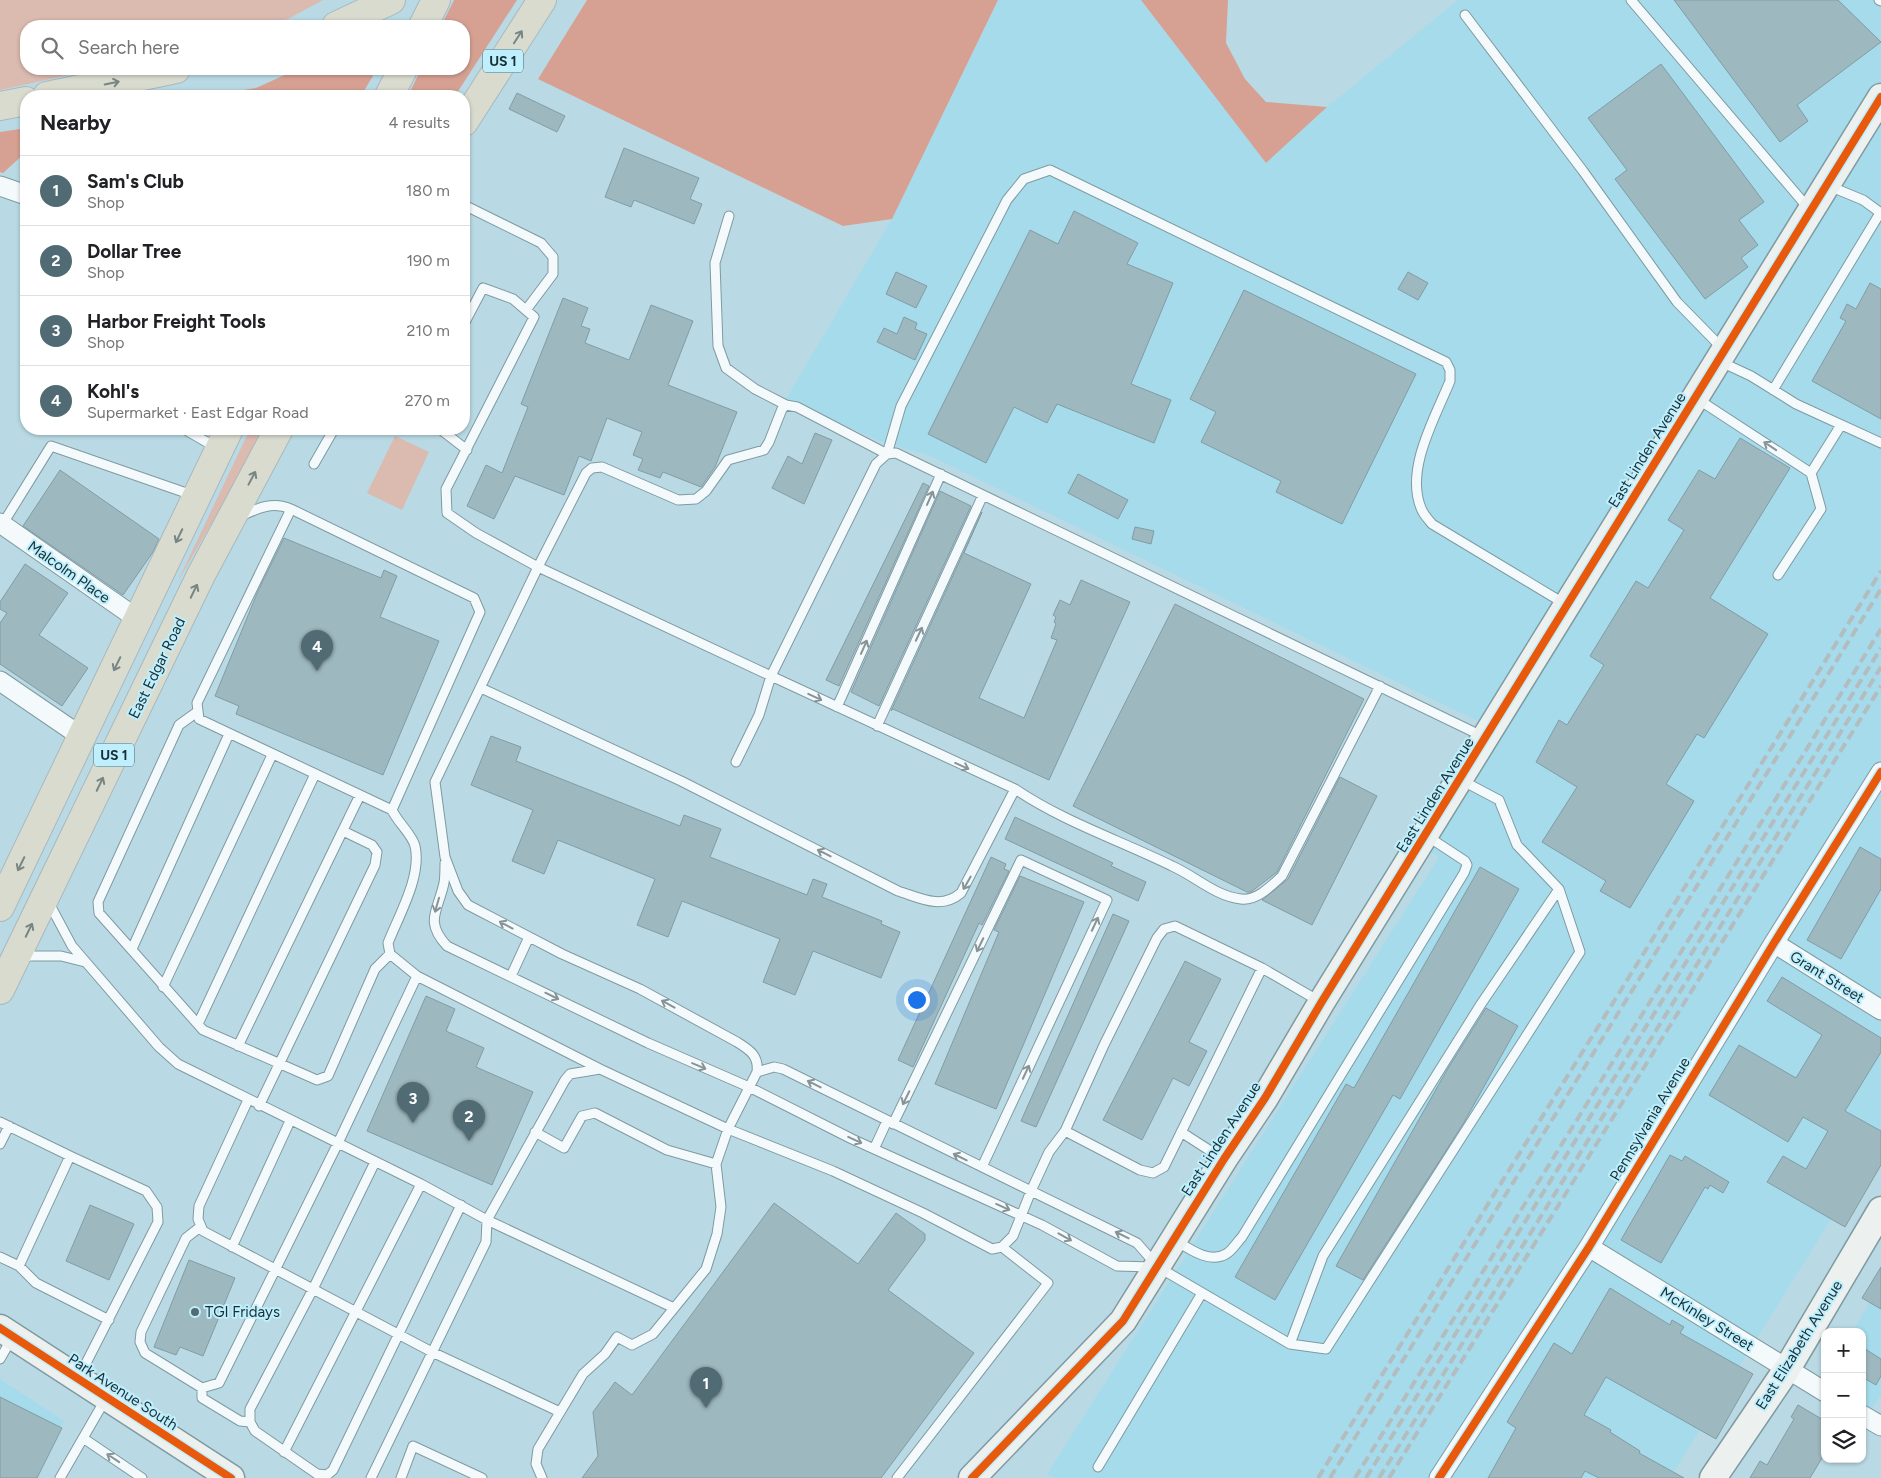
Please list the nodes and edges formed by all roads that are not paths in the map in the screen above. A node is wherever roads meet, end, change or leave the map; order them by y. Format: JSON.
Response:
{"nodes":[{"id":1,"x":391,"y":0,"type":"edge"},
{"id":2,"x":436,"y":0,"type":"edge"},
{"id":3,"x":542,"y":0,"type":"edge"},
{"id":4,"x":1631,"y":0,"type":"edge"},
{"id":5,"x":1465,"y":15,"type":"dead end"},
{"id":6,"x":349,"y":20,"type":"edge"},
{"id":7,"x":426,"y":20,"type":"edge"},
{"id":8,"x":147,"y":75,"type":"edge"},
{"id":9,"x":400,"y":75,"type":"edge"},
{"id":10,"x":76,"y":90,"type":"edge"},
{"id":11,"x":392,"y":90,"type":"edge"},
{"id":12,"x":1881,"y":96,"type":"edge"},
{"id":13,"x":20,"y":102,"type":"edge"},
{"id":14,"x":0,"y":106,"type":"edge"},
{"id":15,"x":470,"y":113,"type":"edge"},
{"id":16,"x":1826,"y":185,"type":"junction"},
{"id":17,"x":0,"y":186,"type":"edge"},
{"id":18,"x":20,"y":193,"type":"edge"},
{"id":19,"x":470,"y":208,"type":"edge"},
{"id":20,"x":1810,"y":211,"type":"junction"},
{"id":21,"x":1881,"y":213,"type":"edge"},
{"id":22,"x":729,"y":216,"type":"dead end"},
{"id":23,"x":526,"y":310,"type":"junction"},
{"id":24,"x":470,"y":313,"type":"edge"},
{"id":25,"x":1722,"y":355,"type":"junction"},
{"id":26,"x":1773,"y":390,"type":"junction"},
{"id":27,"x":1696,"y":398,"type":"junction"},
{"id":28,"x":786,"y":405,"type":"junction"},
{"id":29,"x":1841,"y":425,"type":"junction"},
{"id":30,"x":209,"y":435,"type":"edge"},
{"id":31,"x":276,"y":435,"type":"edge"},
{"id":32,"x":331,"y":435,"type":"edge"},
{"id":33,"x":448,"y":435,"type":"edge"},
{"id":34,"x":225,"y":439,"type":"edge"},
{"id":35,"x":1881,"y":443,"type":"edge"},
{"id":36,"x":467,"y":450,"type":"junction"},
{"id":37,"x":887,"y":454,"type":"junction"},
{"id":38,"x":314,"y":464,"type":"dead end"},
{"id":39,"x":1811,"y":473,"type":"junction"},
{"id":40,"x":941,"y":474,"type":"junction"},
{"id":41,"x":983,"y":495,"type":"junction"},
{"id":42,"x":198,"y":497,"type":"junction"},
{"id":43,"x":291,"y":509,"type":"junction"},
{"id":44,"x":229,"y":521,"type":"junction"},
{"id":45,"x":1,"y":524,"type":"edge"},
{"id":46,"x":538,"y":567,"type":"junction"},
{"id":47,"x":1778,"y":575,"type":"dead end"},
{"id":48,"x":1568,"y":605,"type":"junction"},
{"id":49,"x":139,"y":620,"type":"junction"},
{"id":50,"x":771,"y":676,"type":"junction"},
{"id":51,"x":0,"y":681,"type":"edge"},
{"id":52,"x":1380,"y":686,"type":"junction"},
{"id":53,"x":481,"y":688,"type":"junction"},
{"id":54,"x":837,"y":707,"type":"junction"},
{"id":55,"x":196,"y":712,"type":"junction"},
{"id":56,"x":877,"y":726,"type":"junction"},
{"id":57,"x":229,"y":734,"type":"junction"},
{"id":58,"x":82,"y":737,"type":"junction"},
{"id":59,"x":1486,"y":738,"type":"junction"},
{"id":60,"x":272,"y":755,"type":"junction"},
{"id":61,"x":736,"y":762,"type":"dead end"},
{"id":62,"x":1881,"y":772,"type":"edge"},
{"id":63,"x":315,"y":774,"type":"junction"},
{"id":64,"x":1460,"y":780,"type":"junction"},
{"id":65,"x":1015,"y":789,"type":"junction"},
{"id":66,"x":360,"y":795,"type":"junction"},
{"id":67,"x":392,"y":810,"type":"junction"},
{"id":68,"x":343,"y":831,"type":"junction"},
{"id":69,"x":1426,"y":835,"type":"junction"},
{"id":70,"x":445,"y":857,"type":"junction"},
{"id":71,"x":1559,"y":889,"type":"junction"},
{"id":72,"x":3,"y":893,"type":"edge"},
{"id":73,"x":45,"y":896,"type":"junction"},
{"id":74,"x":529,"y":937,"type":"junction"},
{"id":75,"x":1774,"y":943,"type":"junction"},
{"id":76,"x":132,"y":949,"type":"junction"},
{"id":77,"x":390,"y":954,"type":"junction"},
{"id":78,"x":16,"y":956,"type":"junction"},
{"id":79,"x":86,"y":962,"type":"junction"},
{"id":80,"x":1262,"y":968,"type":"junction"},
{"id":81,"x":417,"y":976,"type":"junction"},
{"id":82,"x":510,"y":976,"type":"junction"},
{"id":83,"x":163,"y":987,"type":"junction"},
{"id":84,"x":0,"y":990,"type":"edge"},
{"id":85,"x":1321,"y":1003,"type":"junction"},
{"id":86,"x":1881,"y":1010,"type":"edge"},
{"id":87,"x":198,"y":1024,"type":"junction"},
{"id":88,"x":238,"y":1046,"type":"junction"},
{"id":89,"x":278,"y":1063,"type":"junction"},
{"id":90,"x":600,"y":1070,"type":"junction"},
{"id":91,"x":757,"y":1072,"type":"junction"},
{"id":92,"x":748,"y":1087,"type":"junction"},
{"id":93,"x":248,"y":1100,"type":"junction"},
{"id":94,"x":259,"y":1106,"type":"junction"},
{"id":95,"x":290,"y":1121,"type":"junction"},
{"id":96,"x":890,"y":1123,"type":"junction"},
{"id":97,"x":4,"y":1124,"type":"edge"},
{"id":98,"x":728,"y":1129,"type":"junction"},
{"id":99,"x":1065,"y":1131,"type":"junction"},
{"id":100,"x":535,"y":1132,"type":"junction"},
{"id":101,"x":1181,"y":1132,"type":"junction"},
{"id":102,"x":338,"y":1143,"type":"junction"},
{"id":103,"x":0,"y":1144,"type":"edge"},
{"id":104,"x":874,"y":1149,"type":"junction"},
{"id":105,"x":70,"y":1156,"type":"junction"},
{"id":106,"x":1224,"y":1159,"type":"junction"},
{"id":107,"x":375,"y":1162,"type":"junction"},
{"id":108,"x":716,"y":1164,"type":"junction"},
{"id":109,"x":982,"y":1167,"type":"junction"},
{"id":110,"x":421,"y":1184,"type":"junction"},
{"id":111,"x":1031,"y":1191,"type":"junction"},
{"id":112,"x":461,"y":1205,"type":"junction"},
{"id":113,"x":1881,"y":1210,"type":"edge"},
{"id":114,"x":1021,"y":1216,"type":"junction"},
{"id":115,"x":487,"y":1220,"type":"junction"},
{"id":116,"x":200,"y":1227,"type":"junction"},
{"id":117,"x":1174,"y":1240,"type":"junction"},
{"id":118,"x":232,"y":1246,"type":"junction"},
{"id":119,"x":1589,"y":1247,"type":"junction"},
{"id":120,"x":1002,"y":1248,"type":"junction"},
{"id":121,"x":0,"y":1257,"type":"edge"},
{"id":122,"x":19,"y":1266,"type":"junction"},
{"id":123,"x":1158,"y":1267,"type":"junction"},
{"id":124,"x":274,"y":1268,"type":"junction"},
{"id":125,"x":313,"y":1289,"type":"junction"},
{"id":126,"x":1202,"y":1293,"type":"junction"},
{"id":127,"x":674,"y":1308,"type":"junction"},
{"id":128,"x":355,"y":1311,"type":"junction"},
{"id":129,"x":109,"y":1320,"type":"junction"},
{"id":130,"x":6,"y":1332,"type":"edge"},
{"id":131,"x":398,"y":1335,"type":"junction"},
{"id":132,"x":1290,"y":1344,"type":"junction"},
{"id":133,"x":432,"y":1352,"type":"junction"},
{"id":134,"x":0,"y":1359,"type":"edge"},
{"id":135,"x":1787,"y":1369,"type":"junction"},
{"id":136,"x":78,"y":1379,"type":"junction"},
{"id":137,"x":202,"y":1388,"type":"junction"},
{"id":138,"x":1821,"y":1390,"type":"edge"},
{"id":139,"x":107,"y":1397,"type":"junction"},
{"id":140,"x":560,"y":1412,"type":"junction"},
{"id":141,"x":1866,"y":1417,"type":"edge"},
{"id":142,"x":250,"y":1422,"type":"junction"},
{"id":143,"x":1881,"y":1426,"type":"edge"},
{"id":144,"x":83,"y":1438,"type":"junction"},
{"id":145,"x":284,"y":1452,"type":"junction"},
{"id":146,"x":1098,"y":1467,"type":"dead end"},
{"id":147,"x":60,"y":1478,"type":"edge"},
{"id":148,"x":142,"y":1478,"type":"edge"},
{"id":149,"x":231,"y":1478,"type":"edge"},
{"id":150,"x":371,"y":1478,"type":"edge"},
{"id":151,"x":401,"y":1478,"type":"edge"},
{"id":152,"x":482,"y":1478,"type":"edge"},
{"id":153,"x":542,"y":1478,"type":"edge"},
{"id":154,"x":897,"y":1478,"type":"edge"},
{"id":155,"x":972,"y":1478,"type":"edge"},
{"id":156,"x":1439,"y":1478,"type":"edge"},
{"id":157,"x":1713,"y":1478,"type":"edge"}],
"edges":[{"from":1,"to":6,"type":"highway"},
{"from":2,"to":7,"type":"highway"},
{"from":15,"to":3,"type":"highway","number":"US 1","one_way":true},
{"from":4,"to":20,"type":"lane"},
{"from":5,"to":25,"type":"lane"},
{"from":10,"to":8,"type":"highway","one_way":true},
{"from":9,"to":11,"type":"highway"},
{"from":12,"to":16,"type":"street","name":"East Linden Avenue"},
{"from":13,"to":14,"type":"highway"},
{"from":16,"to":20,"type":"street","name":"East Linden Avenue"},
{"from":16,"to":21,"type":"lane"},
{"from":17,"to":18,"type":"street"},
{"from":19,"to":23,"type":"lane"},
{"from":20,"to":25,"type":"street","name":"East Linden Avenue"},
{"from":21,"to":26,"type":"lane"},
{"from":22,"to":28,"type":"lane"},
{"from":23,"to":24,"type":"lane"},
{"from":23,"to":36,"type":"lane"},
{"from":25,"to":26,"type":"lane"},
{"from":25,"to":27,"type":"street","name":"East Linden Avenue"},
{"from":26,"to":29,"type":"lane"},
{"from":39,"to":27,"type":"lane","one_way":true},
{"from":27,"to":48,"type":"street","name":"East Linden Avenue"},
{"from":28,"to":37,"type":"lane"},
{"from":28,"to":46,"type":"lane"},
{"from":29,"to":35,"type":"lane"},
{"from":29,"to":39,"type":"lane"},
{"from":30,"to":34,"type":"lane"},
{"from":44,"to":31,"type":"highway","name":"East Edgar Road","number":"US 1","one_way":true},
{"from":32,"to":38,"type":"lane"},
{"from":33,"to":36,"type":"lane"},
{"from":34,"to":42,"type":"highway","number":"US 1"},
{"from":36,"to":46,"type":"lane"},
{"from":37,"to":40,"type":"lane"},
{"from":37,"to":48,"type":"lane"},
{"from":37,"to":50,"type":"lane"},
{"from":39,"to":47,"type":"lane"},
{"from":40,"to":41,"type":"lane"},
{"from":54,"to":40,"type":"lane","one_way":true},
{"from":41,"to":52,"type":"lane"},
{"from":56,"to":41,"type":"lane","one_way":true},
{"from":42,"to":45,"type":"lane"},
{"from":42,"to":49,"type":"highway","number":"US 1","one_way":true},
{"from":43,"to":44,"type":"lane"},
{"from":43,"to":55,"type":"lane"},
{"from":43,"to":67,"type":"lane"},
{"from":73,"to":44,"type":"highway","name":"East Edgar Road","number":"US 1","one_way":true},
{"from":45,"to":49,"type":"street","name":"Malcolm Place"},
{"from":46,"to":50,"type":"lane"},
{"from":46,"to":53,"type":"lane"},
{"from":48,"to":59,"type":"street","name":"East Linden Avenue"},
{"from":49,"to":58,"type":"highway","number":"US 1","one_way":true},
{"from":50,"to":54,"type":"lane","one_way":true},
{"from":50,"to":61,"type":"lane"},
{"from":51,"to":58,"type":"street"},
{"from":52,"to":59,"type":"lane"},
{"from":52,"to":65,"type":"lane"},
{"from":65,"to":53,"type":"lane","one_way":true},
{"from":53,"to":70,"type":"lane"},
{"from":54,"to":56,"type":"lane"},
{"from":55,"to":57,"type":"lane"},
{"from":55,"to":76,"type":"lane"},
{"from":56,"to":65,"type":"lane","one_way":true},
{"from":57,"to":60,"type":"lane"},
{"from":57,"to":76,"type":"lane"},
{"from":58,"to":72,"type":"highway","number":"US 1","one_way":true},
{"from":59,"to":64,"type":"street","name":"East Linden Avenue"},
{"from":60,"to":63,"type":"lane"},
{"from":60,"to":83,"type":"lane"},
{"from":62,"to":75,"type":"street","name":"Pennsylvania Avenue"},
{"from":63,"to":66,"type":"lane"},
{"from":63,"to":87,"type":"lane"},
{"from":64,"to":69,"type":"street","name":"East Linden Avenue"},
{"from":64,"to":71,"type":"lane"},
{"from":66,"to":67,"type":"lane"},
{"from":66,"to":68,"type":"lane"},
{"from":67,"to":77,"type":"lane"},
{"from":68,"to":88,"type":"lane"},
{"from":68,"to":89,"type":"lane"},
{"from":69,"to":85,"type":"street","name":"East Linden Avenue"},
{"from":69,"to":117,"type":"lane"},
{"from":74,"to":70,"type":"lane","one_way":true},
{"from":70,"to":82,"type":"lane","one_way":true},
{"from":71,"to":132,"type":"lane"},
{"from":71,"to":132,"type":"lane"},
{"from":78,"to":73,"type":"highway","name":"East Edgar Road","number":"US 1","one_way":true},
{"from":73,"to":79,"type":"lane"},
{"from":74,"to":82,"type":"lane"},
{"from":91,"to":74,"type":"lane","one_way":true},
{"from":75,"to":86,"type":"street","name":"Grant Street"},
{"from":75,"to":119,"type":"street","name":"Pennsylvania Avenue"},
{"from":76,"to":83,"type":"lane"},
{"from":77,"to":81,"type":"lane"},
{"from":77,"to":89,"type":"lane"},
{"from":78,"to":79,"type":"lane"},
{"from":78,"to":84,"type":"highway","name":"East Edgar Road","number":"US 1"},
{"from":79,"to":93,"type":"lane"},
{"from":80,"to":85,"type":"lane"},
{"from":80,"to":99,"type":"lane"},
{"from":80,"to":101,"type":"lane"},
{"from":81,"to":90,"type":"lane"},
{"from":81,"to":102,"type":"lane"},
{"from":82,"to":92,"type":"lane","one_way":true},
{"from":83,"to":87,"type":"lane"},
{"from":85,"to":106,"type":"street","name":"East Linden Avenue"},
{"from":87,"to":88,"type":"lane"},
{"from":88,"to":89,"type":"lane"},
{"from":89,"to":94,"type":"lane"},
{"from":90,"to":98,"type":"lane"},
{"from":90,"to":100,"type":"lane"},
{"from":91,"to":92,"type":"lane"},
{"from":96,"to":91,"type":"lane","one_way":true},
{"from":92,"to":98,"type":"lane"},
{"from":92,"to":104,"type":"lane","one_way":true},
{"from":93,"to":94,"type":"lane"},
{"from":93,"to":116,"type":"lane"},
{"from":94,"to":95,"type":"lane"},
{"from":95,"to":102,"type":"lane"},
{"from":95,"to":118,"type":"lane"},
{"from":96,"to":104,"type":"lane"},
{"from":109,"to":96,"type":"lane","one_way":true},
{"from":109,"to":96,"type":"lane","one_way":true},
{"from":97,"to":103,"type":"lane"},
{"from":97,"to":105,"type":"lane"},
{"from":98,"to":108,"type":"lane"},
{"from":98,"to":120,"type":"lane"},
{"from":99,"to":101,"type":"lane"},
{"from":99,"to":111,"type":"lane"},
{"from":100,"to":108,"type":"lane"},
{"from":100,"to":115,"type":"lane"},
{"from":101,"to":106,"type":"lane"},
{"from":102,"to":107,"type":"lane"},
{"from":102,"to":124,"type":"lane"},
{"from":104,"to":114,"type":"lane","one_way":true},
{"from":105,"to":122,"type":"lane"},
{"from":105,"to":129,"type":"lane"},
{"from":106,"to":117,"type":"street","name":"East Linden Avenue"},
{"from":107,"to":110,"type":"lane"},
{"from":107,"to":125,"type":"lane"},
{"from":108,"to":127,"type":"lane"},
{"from":109,"to":111,"type":"lane"},
{"from":110,"to":112,"type":"lane"},
{"from":110,"to":128,"type":"lane"},
{"from":111,"to":114,"type":"lane"},
{"from":123,"to":111,"type":"lane","one_way":true},
{"from":112,"to":115,"type":"lane"},
{"from":112,"to":131,"type":"lane"},
{"from":113,"to":135,"type":"street","name":"East Elizabeth Avenue"},
{"from":114,"to":120,"type":"lane"},
{"from":114,"to":123,"type":"lane","one_way":true},
{"from":115,"to":127,"type":"lane"},
{"from":115,"to":133,"type":"lane"},
{"from":116,"to":118,"type":"lane"},
{"from":116,"to":137,"type":"lane"},
{"from":117,"to":123,"type":"street","name":"East Linden Avenue"},
{"from":118,"to":124,"type":"lane"},
{"from":119,"to":135,"type":"street","name":"McKinley Street"},
{"from":119,"to":156,"type":"street","name":"Pennsylvania Avenue"},
{"from":120,"to":154,"type":"lane"},
{"from":121,"to":122,"type":"lane"},
{"from":122,"to":129,"type":"lane"},
{"from":123,"to":126,"type":"lane"},
{"from":123,"to":155,"type":"street","name":"East Linden Avenue"},
{"from":124,"to":125,"type":"lane"},
{"from":124,"to":137,"type":"lane"},
{"from":125,"to":128,"type":"lane"},
{"from":125,"to":142,"type":"lane"},
{"from":126,"to":132,"type":"lane"},
{"from":126,"to":146,"type":"lane"},
{"from":127,"to":140,"type":"lane"},
{"from":128,"to":131,"type":"lane"},
{"from":128,"to":145,"type":"lane"},
{"from":129,"to":136,"type":"lane"},
{"from":130,"to":134,"type":"lane"},
{"from":130,"to":136,"type":"street","name":"Park Avenue South"},
{"from":131,"to":133,"type":"lane"},
{"from":131,"to":145,"type":"lane"},
{"from":133,"to":140,"type":"lane"},
{"from":133,"to":150,"type":"lane"},
{"from":135,"to":138,"type":"street","name":"McKinley Street"},
{"from":135,"to":157,"type":"street","name":"East Elizabeth Avenue"},
{"from":136,"to":139,"type":"street","name":"Park Avenue South"},
{"from":137,"to":142,"type":"lane"},
{"from":139,"to":144,"type":"lane"},
{"from":139,"to":149,"type":"street","name":"Park Avenue South"},
{"from":140,"to":153,"type":"lane"},
{"from":141,"to":143,"type":"street"},
{"from":142,"to":145,"type":"lane"},
{"from":144,"to":147,"type":"lane"},
{"from":148,"to":144,"type":"lane","one_way":true},
{"from":151,"to":152,"type":"lane"}]}
